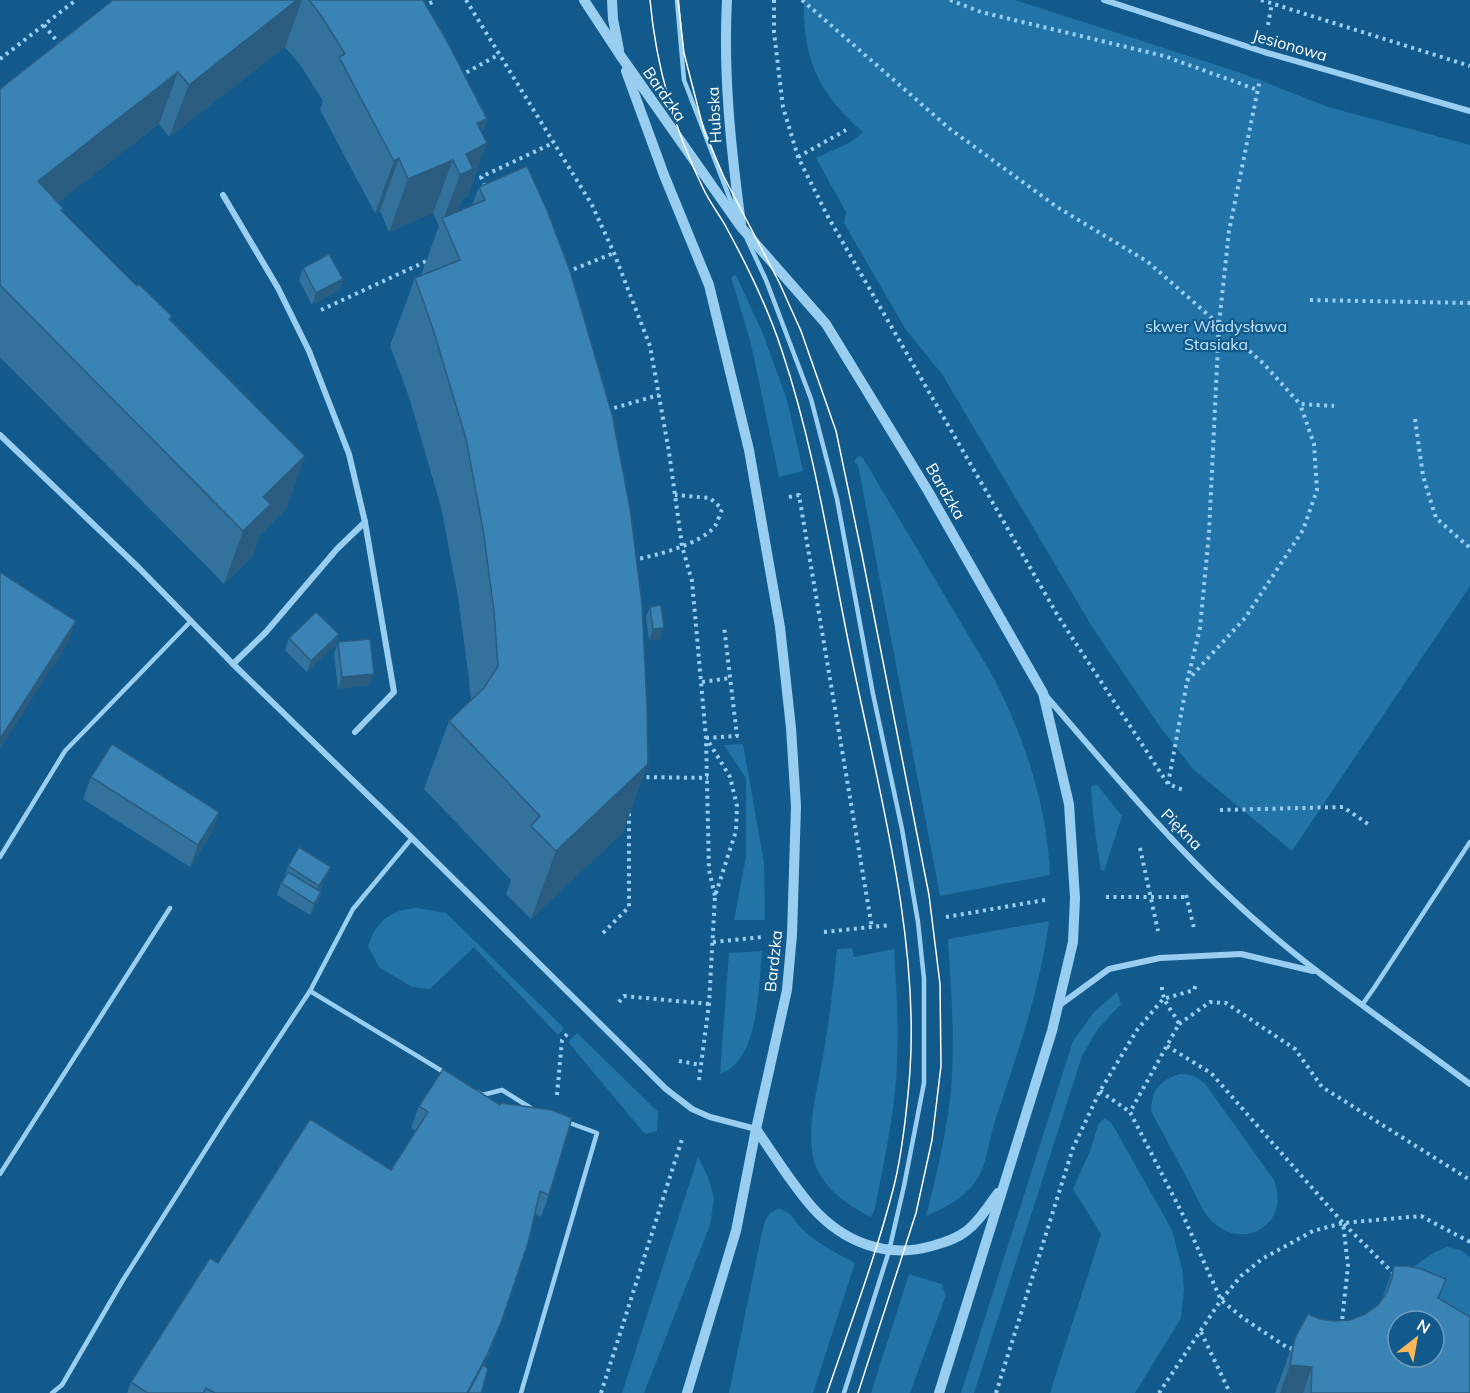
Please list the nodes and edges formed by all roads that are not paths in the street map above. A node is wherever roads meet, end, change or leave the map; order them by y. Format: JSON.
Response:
{"nodes":[{"id":1,"x":584,"y":0,"type":"edge"},
{"id":2,"x":612,"y":0,"type":"edge"},
{"id":3,"x":676,"y":0,"type":"edge"},
{"id":4,"x":727,"y":0,"type":"edge"},
{"id":5,"x":1104,"y":0,"type":"edge"},
{"id":6,"x":620,"y":55,"type":"junction"},
{"id":7,"x":1470,"y":111,"type":"edge"},
{"id":8,"x":223,"y":195,"type":"dead end"},
{"id":9,"x":741,"y":227,"type":"junction"},
{"id":10,"x":0,"y":435,"type":"edge"},
{"id":11,"x":365,"y":522,"type":"junction"},
{"id":12,"x":190,"y":622,"type":"junction"},
{"id":13,"x":233,"y":664,"type":"junction"},
{"id":14,"x":1043,"y":693,"type":"junction"},
{"id":15,"x":355,"y":732,"type":"dead end"},
{"id":16,"x":412,"y":838,"type":"junction"},
{"id":17,"x":1470,"y":842,"type":"edge"},
{"id":18,"x":0,"y":857,"type":"edge"},
{"id":19,"x":170,"y":908,"type":"dead end"},
{"id":20,"x":1315,"y":971,"type":"junction"},
{"id":21,"x":310,"y":991,"type":"junction"},
{"id":22,"x":1362,"y":1005,"type":"junction"},
{"id":23,"x":1057,"y":1008,"type":"junction"},
{"id":24,"x":452,"y":1076,"type":"edge"},
{"id":25,"x":1470,"y":1084,"type":"edge"},
{"id":26,"x":472,"y":1089,"type":"edge"},
{"id":27,"x":541,"y":1112,"type":"edge"},
{"id":28,"x":558,"y":1118,"type":"edge"},
{"id":29,"x":756,"y":1129,"type":"junction"},
{"id":30,"x":0,"y":1174,"type":"edge"},
{"id":31,"x":1003,"y":1186,"type":"junction"},
{"id":32,"x":889,"y":1251,"type":"junction"},
{"id":33,"x":52,"y":1393,"type":"edge"},
{"id":34,"x":521,"y":1393,"type":"edge"},
{"id":35,"x":687,"y":1393,"type":"edge"},
{"id":36,"x":844,"y":1393,"type":"edge"},
{"id":37,"x":939,"y":1393,"type":"edge"}],
"edges":[{"from":1,"to":6,"type":"street"},
{"from":2,"to":6,"type":"street"},
{"from":3,"to":9,"type":"lane"},
{"from":4,"to":9,"type":"street","name":"Hubska"},
{"from":5,"to":7,"type":"street","name":"Jesionowa"},
{"from":6,"to":9,"type":"street","name":"Bardzka"},
{"from":6,"to":29,"type":"street","name":"Bardzka"},
{"from":8,"to":11,"type":"street"},
{"from":9,"to":14,"type":"street","name":"Bardzka"},
{"from":9,"to":32,"type":"lane"},
{"from":10,"to":12,"type":"street"},
{"from":11,"to":13,"type":"street"},
{"from":11,"to":15,"type":"street"},
{"from":12,"to":13,"type":"street"},
{"from":12,"to":18,"type":"lane"},
{"from":13,"to":16,"type":"street"},
{"from":14,"to":20,"type":"street","name":"Piękna"},
{"from":14,"to":23,"type":"street","name":"Bardzka"},
{"from":16,"to":21,"type":"lane"},
{"from":16,"to":29,"type":"street"},
{"from":17,"to":22,"type":"lane"},
{"from":19,"to":30,"type":"lane"},
{"from":20,"to":22,"type":"street","name":"Piękna"},
{"from":20,"to":23,"type":"street","name":"Piękna"},
{"from":21,"to":24,"type":"lane"},
{"from":21,"to":33,"type":"lane"},
{"from":22,"to":25,"type":"street","name":"Piękna"},
{"from":23,"to":31,"type":"street","name":"Bardzka"},
{"from":26,"to":27,"type":"lane"},
{"from":28,"to":34,"type":"lane"},
{"from":29,"to":32,"type":"street"},
{"from":29,"to":35,"type":"street","name":"Bardzka"},
{"from":31,"to":32,"type":"street"},
{"from":31,"to":37,"type":"street","name":"Bardzka"},
{"from":32,"to":36,"type":"lane"}]}
